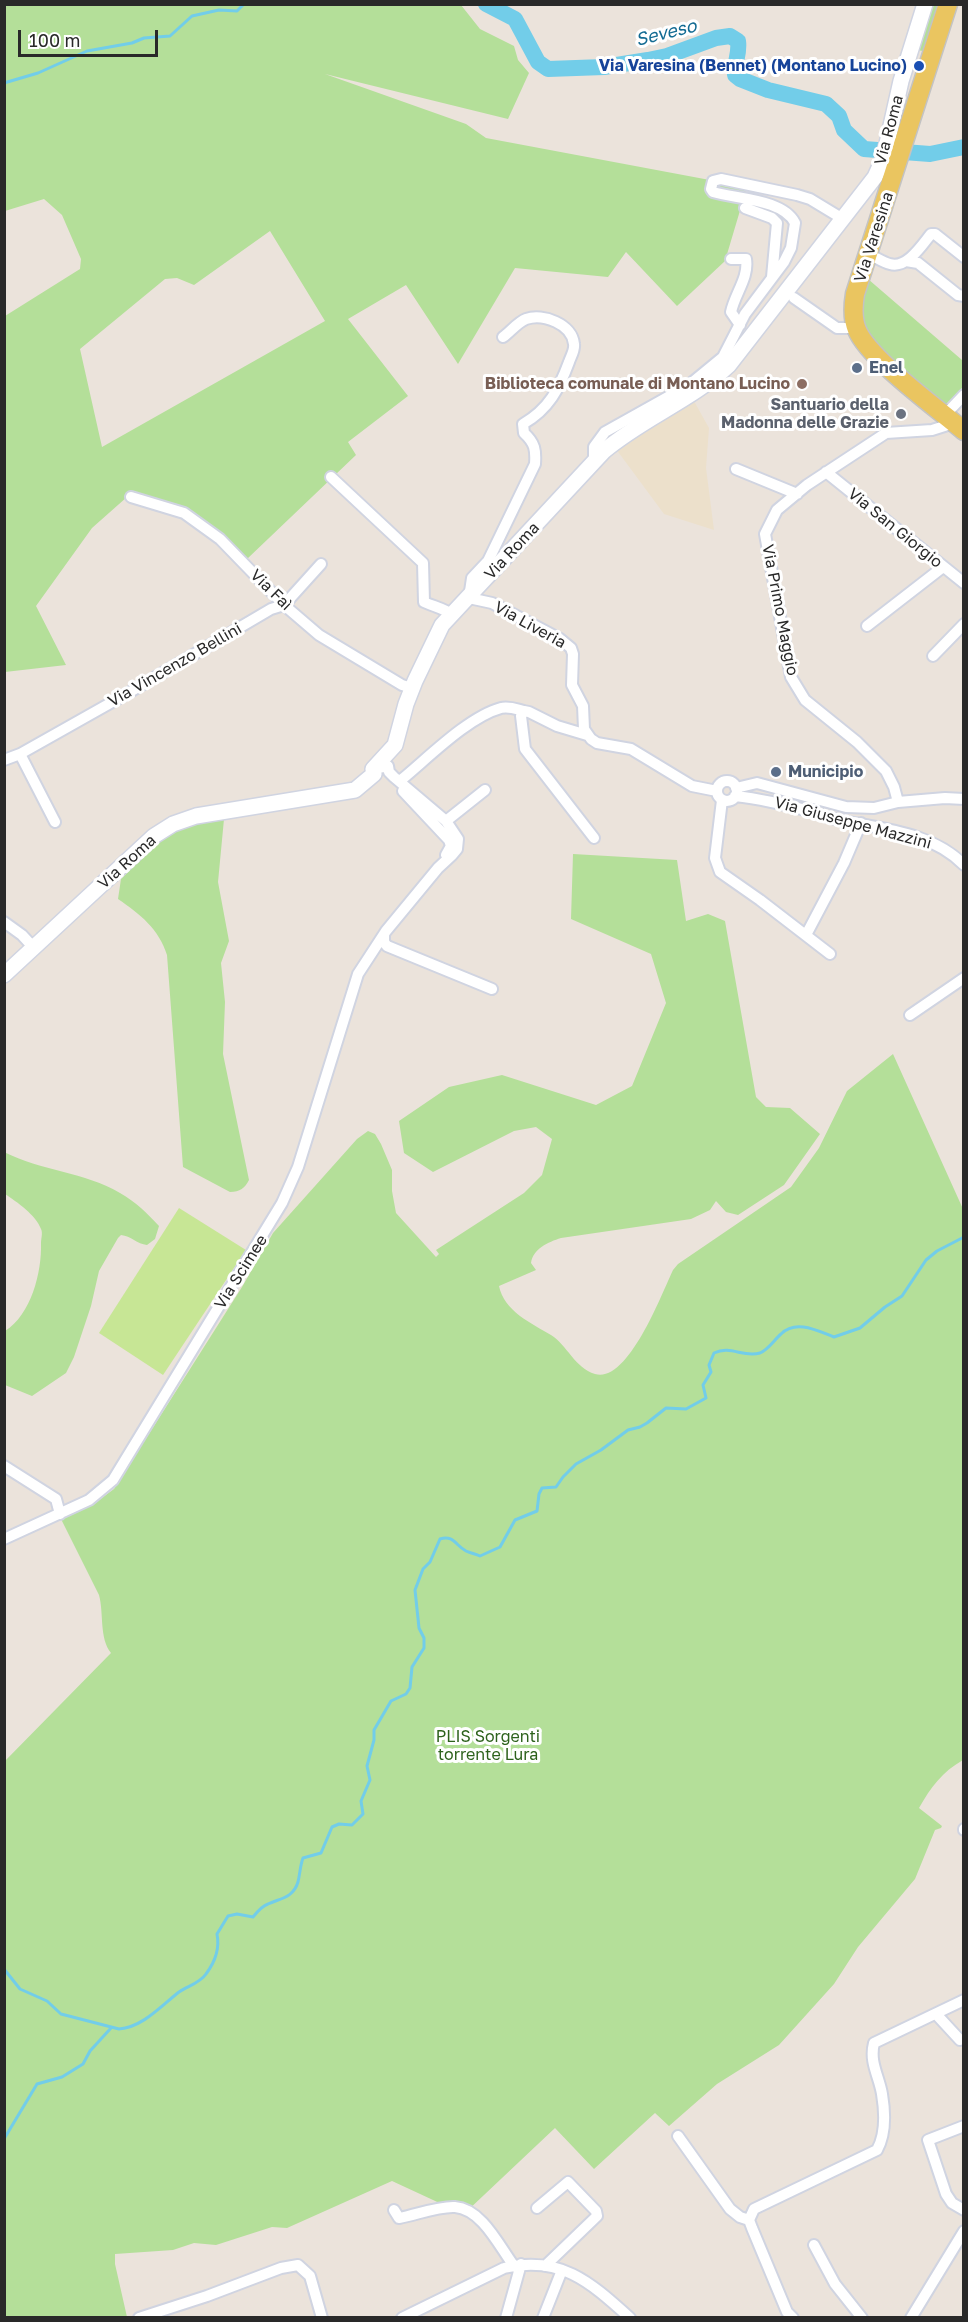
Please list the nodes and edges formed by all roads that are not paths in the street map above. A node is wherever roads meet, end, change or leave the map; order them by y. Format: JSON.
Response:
{"nodes":[{"id":1,"x":925,"y":4,"type":"edge"},
{"id":2,"x":948,"y":4,"type":"edge"},
{"id":3,"x":893,"y":151,"type":"junction"},
{"id":4,"x":745,"y":208,"type":"dead end"},
{"id":5,"x":843,"y":219,"type":"junction"},
{"id":6,"x":868,"y":254,"type":"junction"},
{"id":7,"x":963,"y":257,"type":"edge"},
{"id":8,"x":732,"y":259,"type":"dead end"},
{"id":9,"x":906,"y":261,"type":"junction"},
{"id":10,"x":772,"y":277,"type":"junction"},
{"id":11,"x":963,"y":296,"type":"edge"},
{"id":12,"x":794,"y":298,"type":"dead end"},
{"id":13,"x":740,"y":325,"type":"junction"},
{"id":14,"x":855,"y":328,"type":"junction"},
{"id":15,"x":503,"y":337,"type":"dead end"},
{"id":16,"x":963,"y":395,"type":"edge"},
{"id":17,"x":954,"y":423,"type":"edge"},
{"id":18,"x":594,"y":462,"type":"junction"},
{"id":19,"x":736,"y":469,"type":"dead end"},
{"id":20,"x":826,"y":472,"type":"junction"},
{"id":21,"x":331,"y":477,"type":"dead end"},
{"id":22,"x":797,"y":494,"type":"junction"},
{"id":23,"x":131,"y":497,"type":"dead end"},
{"id":24,"x":321,"y":564,"type":"dead end"},
{"id":25,"x":943,"y":567,"type":"junction"},
{"id":26,"x":963,"y":583,"type":"edge"},
{"id":27,"x":469,"y":598,"type":"junction"},
{"id":28,"x":284,"y":605,"type":"junction"},
{"id":29,"x":453,"y":615,"type":"junction"},
{"id":30,"x":963,"y":624,"type":"edge"},
{"id":31,"x":867,"y":626,"type":"dead end"},
{"id":32,"x":933,"y":656,"type":"dead end"},
{"id":33,"x":412,"y":688,"type":"junction"},
{"id":34,"x":524,"y":711,"type":"junction"},
{"id":35,"x":587,"y":735,"type":"junction"},
{"id":36,"x":11,"y":758,"type":"edge"},
{"id":37,"x":373,"y":769,"type":"junction"},
{"id":38,"x":401,"y":780,"type":"junction"},
{"id":39,"x":484,"y":790,"type":"dead end"},
{"id":40,"x":736,"y":792,"type":"junction"},
{"id":41,"x":720,"y":796,"type":"junction"},
{"id":42,"x":963,"y":799,"type":"edge"},
{"id":43,"x":898,"y":802,"type":"junction"},
{"id":44,"x":446,"y":821,"type":"junction"},
{"id":45,"x":55,"y":822,"type":"dead end"},
{"id":46,"x":861,"y":823,"type":"junction"},
{"id":47,"x":594,"y":838,"type":"dead end"},
{"id":48,"x":453,"y":842,"type":"junction"},
{"id":49,"x":963,"y":865,"type":"edge"},
{"id":50,"x":4,"y":922,"type":"edge"},
{"id":51,"x":806,"y":935,"type":"junction"},
{"id":52,"x":384,"y":936,"type":"junction"},
{"id":53,"x":34,"y":948,"type":"junction"},
{"id":54,"x":830,"y":954,"type":"dead end"},
{"id":55,"x":4,"y":975,"type":"edge"},
{"id":56,"x":963,"y":978,"type":"edge"},
{"id":57,"x":492,"y":989,"type":"dead end"},
{"id":58,"x":910,"y":1015,"type":"dead end"},
{"id":59,"x":4,"y":1466,"type":"edge"},
{"id":60,"x":60,"y":1514,"type":"junction"},
{"id":61,"x":4,"y":1539,"type":"edge"},
{"id":62,"x":963,"y":2000,"type":"edge"},
{"id":63,"x":936,"y":2014,"type":"junction"},
{"id":64,"x":963,"y":2039,"type":"edge"},
{"id":65,"x":963,"y":2126,"type":"edge"},
{"id":66,"x":678,"y":2136,"type":"dead end"},
{"id":67,"x":537,"y":2208,"type":"dead end"},
{"id":68,"x":394,"y":2210,"type":"dead end"},
{"id":69,"x":963,"y":2211,"type":"edge"},
{"id":70,"x":749,"y":2220,"type":"junction"},
{"id":71,"x":963,"y":2231,"type":"edge"},
{"id":72,"x":814,"y":2245,"type":"dead end"},
{"id":73,"x":517,"y":2265,"type":"junction"},
{"id":74,"x":545,"y":2265,"type":"junction"},
{"id":75,"x":562,"y":2270,"type":"junction"},
{"id":76,"x":139,"y":2318,"type":"edge"},
{"id":77,"x":322,"y":2318,"type":"edge"},
{"id":78,"x":402,"y":2318,"type":"edge"},
{"id":79,"x":506,"y":2318,"type":"edge"},
{"id":80,"x":543,"y":2318,"type":"edge"},
{"id":81,"x":630,"y":2318,"type":"edge"},
{"id":82,"x":793,"y":2318,"type":"edge"},
{"id":83,"x":862,"y":2318,"type":"edge"},
{"id":84,"x":911,"y":2318,"type":"edge"}],
"edges":[{"from":1,"to":3,"type":"street","name":"Via Roma"},
{"from":2,"to":3,"type":"main road","name":"Via Varesina"},
{"from":3,"to":5,"type":"street","name":"Via Roma"},
{"from":3,"to":6,"type":"main road","name":"Via Varesina"},
{"from":4,"to":10,"type":"street"},
{"from":5,"to":10,"type":"street"},
{"from":5,"to":18,"type":"street","name":"Via Roma"},
{"from":6,"to":9,"type":"street"},
{"from":6,"to":14,"type":"main road","name":"Via Varesina"},
{"from":7,"to":9,"type":"street"},
{"from":8,"to":13,"type":"street"},
{"from":9,"to":11,"type":"street"},
{"from":10,"to":13,"type":"street"},
{"from":12,"to":14,"type":"street"},
{"from":13,"to":18,"type":"street"},
{"from":14,"to":17,"type":"main road"},
{"from":15,"to":27,"type":"street"},
{"from":16,"to":17,"type":"street"},
{"from":17,"to":20,"type":"street","name":"Via Primo Maggio"},
{"from":18,"to":27,"type":"street","name":"Via Roma"},
{"from":19,"to":22,"type":"street"},
{"from":20,"to":22,"type":"street","name":"Via Primo Maggio"},
{"from":20,"to":25,"type":"street","name":"Via San Giorgio"},
{"from":21,"to":29,"type":"street"},
{"from":22,"to":43,"type":"street","name":"Via Primo Maggio"},
{"from":23,"to":28,"type":"street","name":"Via Faì"},
{"from":24,"to":28,"type":"street","name":"Via Vincenzo Bellini"},
{"from":25,"to":26,"type":"street","name":"Via San Giorgio"},
{"from":25,"to":31,"type":"street"},
{"from":27,"to":29,"type":"street","name":"Via Roma"},
{"from":27,"to":35,"type":"street","name":"Via Liveria"},
{"from":28,"to":33,"type":"street","name":"Via Faì"},
{"from":28,"to":36,"type":"street","name":"Via Vincenzo Bellini"},
{"from":29,"to":33,"type":"street","name":"Via Roma"},
{"from":30,"to":32,"type":"street"},
{"from":33,"to":37,"type":"street","name":"Via Roma"},
{"from":34,"to":35,"type":"street"},
{"from":34,"to":38,"type":"street"},
{"from":34,"to":47,"type":"street"},
{"from":35,"to":41,"type":"street"},
{"from":36,"to":45,"type":"street","name":"Via Vincenzo Bellini"},
{"from":37,"to":38,"type":"street"},
{"from":37,"to":48,"type":"street"},
{"from":37,"to":53,"type":"street","name":"Via Roma"},
{"from":38,"to":44,"type":"street"},
{"from":39,"to":44,"type":"street"},
{"from":40,"to":41,"type":"street"},
{"from":40,"to":41,"type":"street"},
{"from":40,"to":43,"type":"street"},
{"from":40,"to":46,"type":"street","name":"Via Giuseppe Mazzini"},
{"from":41,"to":51,"type":"street"},
{"from":42,"to":43,"type":"street"},
{"from":44,"to":48,"type":"street"},
{"from":46,"to":49,"type":"street","name":"Via Giuseppe Mazzini"},
{"from":46,"to":51,"type":"street"},
{"from":48,"to":52,"type":"street","name":"Via Scimee"},
{"from":50,"to":53,"type":"street"},
{"from":51,"to":54,"type":"street"},
{"from":52,"to":57,"type":"street"},
{"from":52,"to":60,"type":"street","name":"Via Scimee"},
{"from":53,"to":55,"type":"street","name":"Via Roma"},
{"from":56,"to":58,"type":"street"},
{"from":59,"to":60,"type":"street"},
{"from":60,"to":61,"type":"street","name":"Via Scimee"},
{"from":62,"to":63,"type":"street"},
{"from":63,"to":64,"type":"street"},
{"from":63,"to":70,"type":"street"},
{"from":65,"to":69,"type":"street"},
{"from":66,"to":70,"type":"street"},
{"from":67,"to":74,"type":"street"},
{"from":68,"to":73,"type":"street"},
{"from":70,"to":82,"type":"street"},
{"from":71,"to":84,"type":"street"},
{"from":72,"to":83,"type":"street"},
{"from":73,"to":74,"type":"street"},
{"from":73,"to":78,"type":"street"},
{"from":73,"to":79,"type":"street"},
{"from":74,"to":75,"type":"street"},
{"from":75,"to":80,"type":"street"},
{"from":75,"to":81,"type":"street"},
{"from":76,"to":77,"type":"street"}]}
